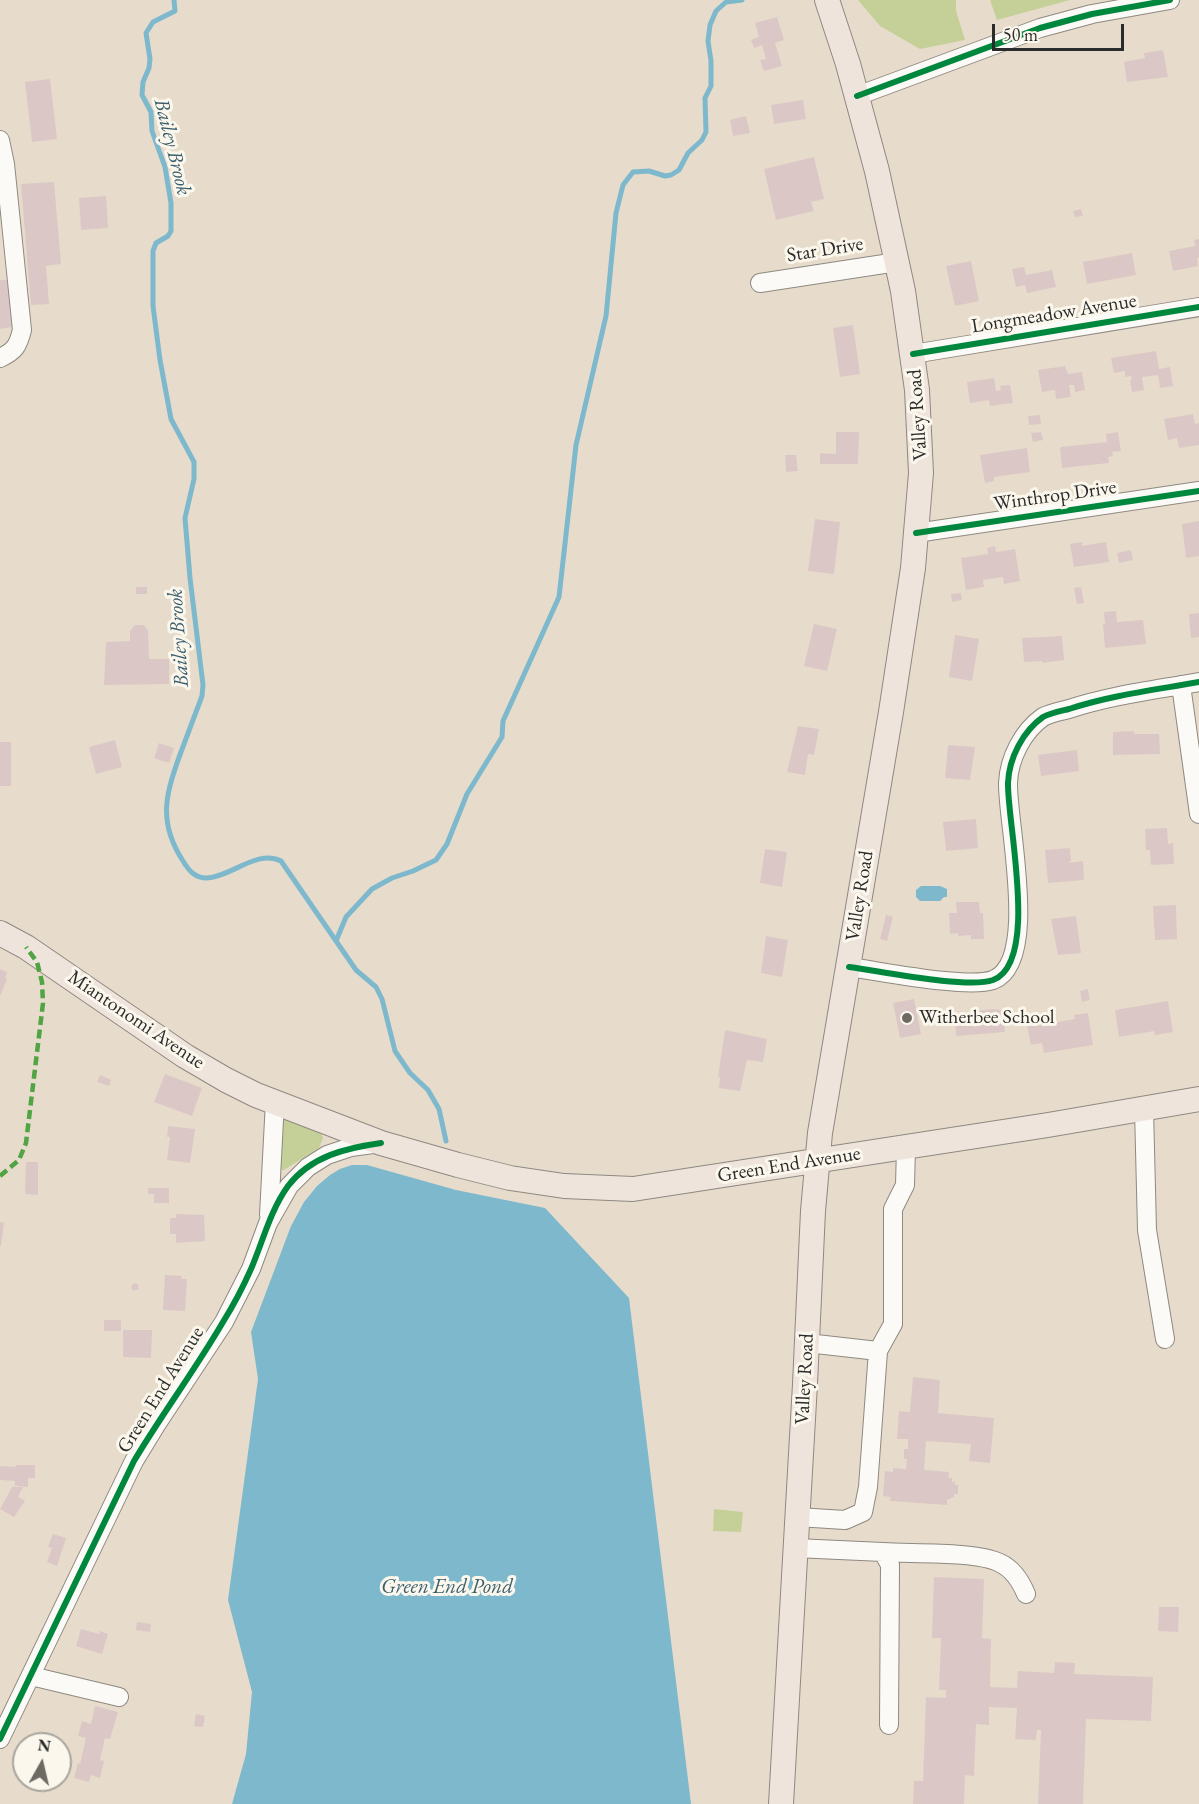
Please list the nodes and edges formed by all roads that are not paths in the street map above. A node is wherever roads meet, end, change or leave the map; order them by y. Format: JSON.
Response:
{"nodes":[{"id":1,"x":827,"y":0,"type":"edge"},
{"id":2,"x":1170,"y":0,"type":"edge"},
{"id":3,"x":857,"y":96,"type":"junction"},
{"id":4,"x":1,"y":146,"type":"edge"},
{"id":5,"x":897,"y":262,"type":"junction"},
{"id":6,"x":760,"y":283,"type":"dead end"},
{"id":7,"x":1199,"y":307,"type":"edge"},
{"id":8,"x":914,"y":354,"type":"junction"},
{"id":9,"x":6,"y":355,"type":"edge"},
{"id":10,"x":1199,"y":491,"type":"edge"},
{"id":11,"x":916,"y":534,"type":"junction"},
{"id":12,"x":1190,"y":684,"type":"edge"},
{"id":13,"x":1199,"y":814,"type":"edge"},
{"id":14,"x":0,"y":933,"type":"edge"},
{"id":15,"x":849,"y":967,"type":"junction"},
{"id":16,"x":1199,"y":1099,"type":"edge"},
{"id":17,"x":275,"y":1101,"type":"junction"},
{"id":18,"x":1144,"y":1109,"type":"junction"},
{"id":19,"x":381,"y":1143,"type":"junction"},
{"id":20,"x":906,"y":1147,"type":"junction"},
{"id":21,"x":818,"y":1161,"type":"junction"},
{"id":22,"x":268,"y":1223,"type":"junction"},
{"id":23,"x":1165,"y":1339,"type":"dead end"},
{"id":24,"x":807,"y":1343,"type":"junction"},
{"id":25,"x":878,"y":1350,"type":"junction"},
{"id":26,"x":797,"y":1516,"type":"junction"},
{"id":27,"x":795,"y":1548,"type":"junction"},
{"id":28,"x":883,"y":1552,"type":"junction"},
{"id":29,"x":1026,"y":1594,"type":"dead end"},
{"id":30,"x":31,"y":1676,"type":"junction"},
{"id":31,"x":119,"y":1697,"type":"dead end"},
{"id":32,"x":889,"y":1725,"type":"dead end"},
{"id":33,"x":0,"y":1739,"type":"edge"},
{"id":34,"x":781,"y":1804,"type":"edge"}],
"edges":[{"from":1,"to":3,"type":"main road","name":"Valley Road"},
{"from":2,"to":3,"type":"street"},
{"from":3,"to":5,"type":"main road","name":"Valley Road"},
{"from":4,"to":9,"type":"street"},
{"from":5,"to":6,"type":"street","name":"Star Drive"},
{"from":5,"to":8,"type":"main road","name":"Valley Road"},
{"from":7,"to":8,"type":"street","name":"Longmeadow Avenue"},
{"from":8,"to":11,"type":"main road","name":"Valley Road"},
{"from":10,"to":11,"type":"street","name":"Winthrop Drive"},
{"from":11,"to":15,"type":"main road","name":"Valley Road"},
{"from":12,"to":13,"type":"street"},
{"from":12,"to":15,"type":"street"},
{"from":14,"to":17,"type":"main road","name":"Miantonomi Avenue"},
{"from":15,"to":21,"type":"main road","name":"Valley Road"},
{"from":16,"to":18,"type":"main road","name":"Green End Avenue"},
{"from":17,"to":19,"type":"main road","name":"Green End Avenue"},
{"from":17,"to":22,"type":"street","name":"Green End Avenue"},
{"from":18,"to":20,"type":"main road","name":"Green End Avenue"},
{"from":18,"to":23,"type":"street"},
{"from":19,"to":21,"type":"main road","name":"Green End Avenue"},
{"from":19,"to":22,"type":"street","name":"Green End Avenue"},
{"from":20,"to":21,"type":"main road","name":"Green End Avenue"},
{"from":20,"to":25,"type":"street"},
{"from":21,"to":24,"type":"main road","name":"Valley Road"},
{"from":22,"to":30,"type":"street","name":"Green End Avenue"},
{"from":24,"to":25,"type":"street"},
{"from":24,"to":26,"type":"main road","name":"Valley Road"},
{"from":25,"to":26,"type":"street"},
{"from":26,"to":27,"type":"main road","name":"Valley Road"},
{"from":27,"to":28,"type":"street"},
{"from":27,"to":34,"type":"main road","name":"Valley Road"},
{"from":28,"to":29,"type":"street"},
{"from":28,"to":32,"type":"street"},
{"from":30,"to":31,"type":"street"},
{"from":30,"to":33,"type":"street","name":"Green End Avenue"}]}
